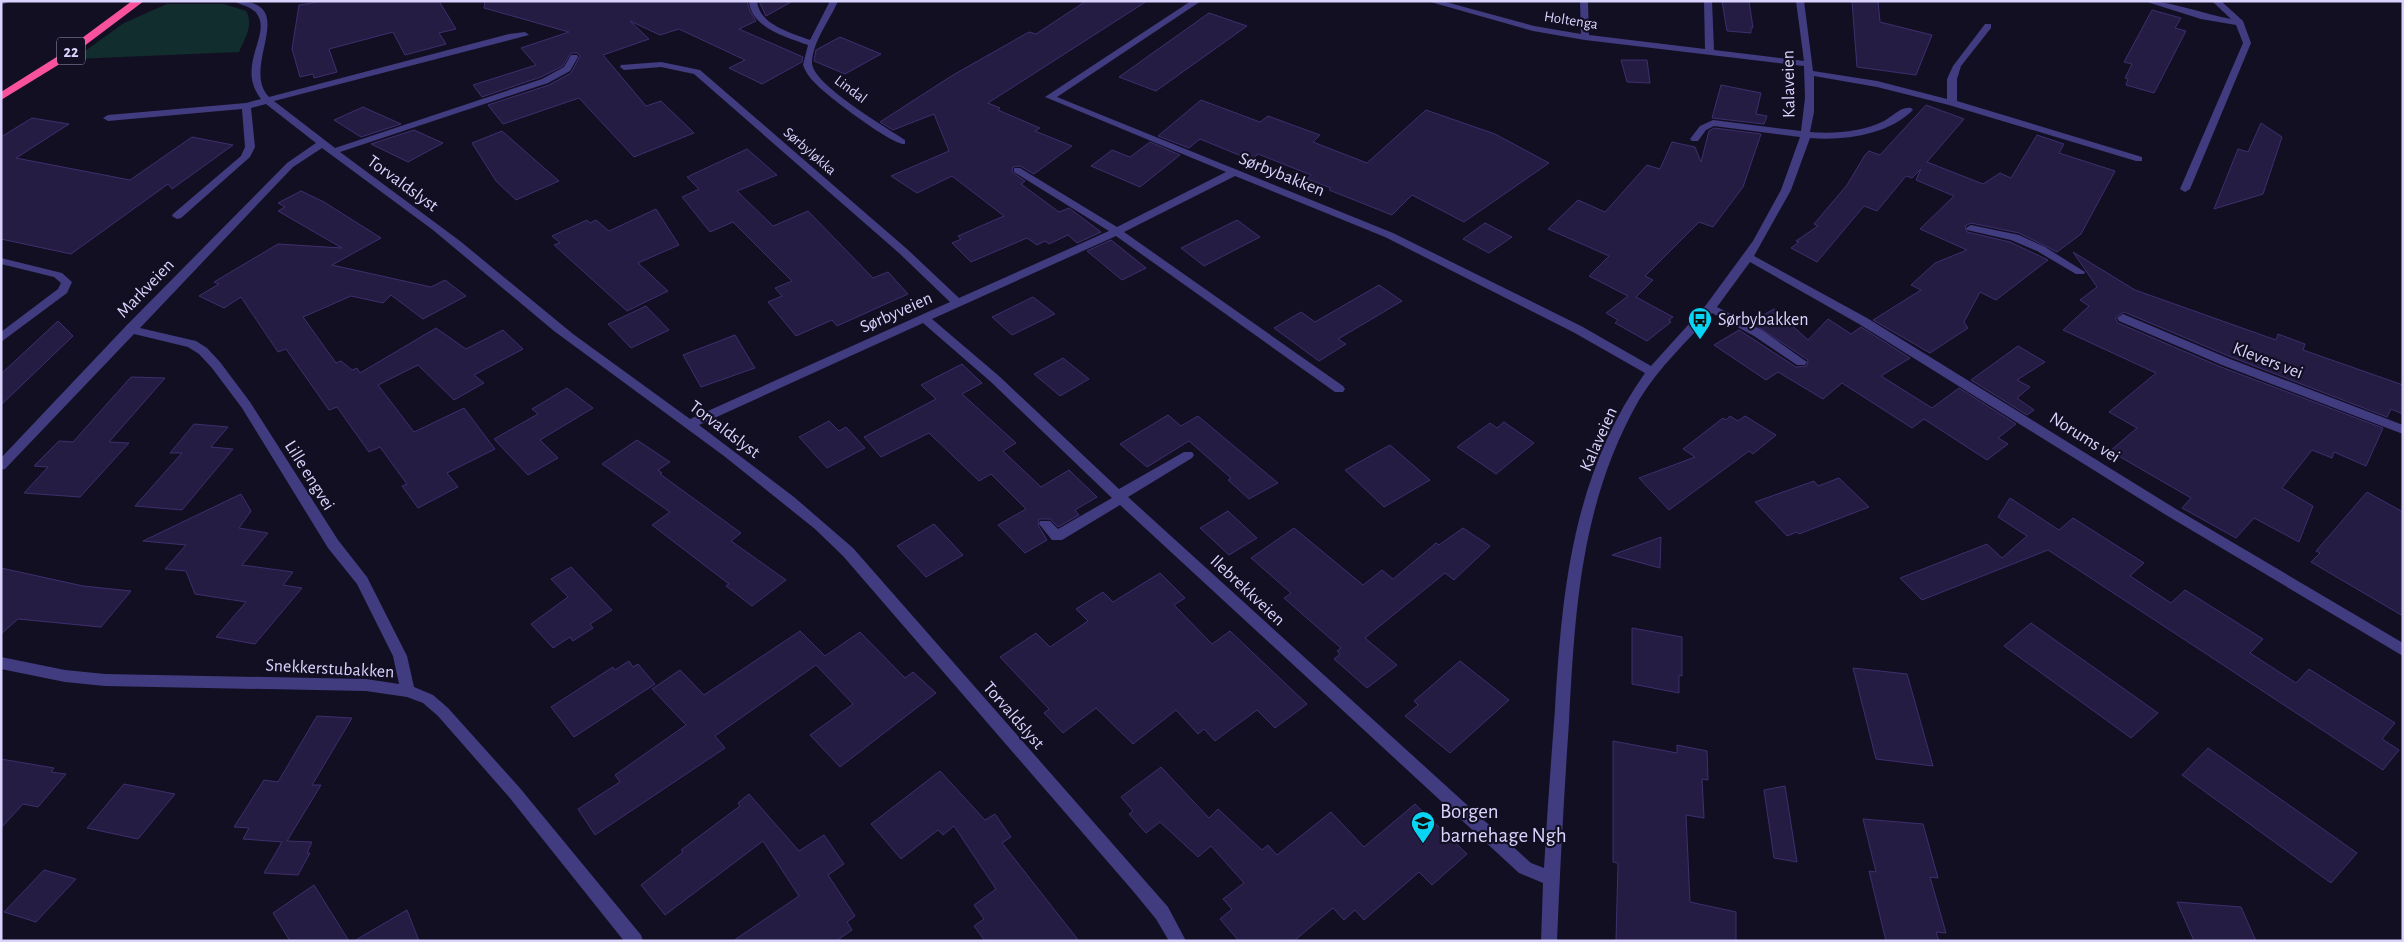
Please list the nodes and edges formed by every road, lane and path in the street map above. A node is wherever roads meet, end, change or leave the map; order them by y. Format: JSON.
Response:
{"nodes":[{"id":1,"x":7,"y":1,"type":"edge"},
{"id":2,"x":139,"y":1,"type":"edge"},
{"id":3,"x":238,"y":1,"type":"edge"},
{"id":4,"x":753,"y":1,"type":"edge"},
{"id":5,"x":834,"y":1,"type":"edge"},
{"id":6,"x":1197,"y":1,"type":"edge"},
{"id":7,"x":1431,"y":1,"type":"edge"},
{"id":8,"x":1584,"y":1,"type":"edge"},
{"id":9,"x":1708,"y":1,"type":"edge"},
{"id":10,"x":1800,"y":1,"type":"edge"},
{"id":11,"x":2148,"y":1,"type":"edge"},
{"id":12,"x":2216,"y":1,"type":"edge"},
{"id":13,"x":1,"y":3,"type":"edge"},
{"id":14,"x":258,"y":3,"type":"edge"},
{"id":15,"x":2240,"y":22,"type":"junction"},
{"id":16,"x":1988,"y":26,"type":"dead end"},
{"id":17,"x":525,"y":35,"type":"dead end"},
{"id":18,"x":1585,"y":37,"type":"junction"},
{"id":19,"x":813,"y":44,"type":"junction"},
{"id":20,"x":1710,"y":53,"type":"junction"},
{"id":21,"x":574,"y":57,"type":"dead end"},
{"id":22,"x":624,"y":68,"type":"dead end"},
{"id":23,"x":1809,"y":68,"type":"junction"},
{"id":24,"x":1,"y":98,"type":"edge"},
{"id":25,"x":267,"y":100,"type":"junction"},
{"id":26,"x":1952,"y":103,"type":"junction"},
{"id":27,"x":246,"y":106,"type":"junction"},
{"id":28,"x":1908,"y":110,"type":"dead end"},
{"id":29,"x":108,"y":118,"type":"dead end"},
{"id":30,"x":1805,"y":135,"type":"junction"},
{"id":31,"x":1695,"y":139,"type":"dead end"},
{"id":32,"x":902,"y":142,"type":"dead end"},
{"id":33,"x":327,"y":148,"type":"junction"},
{"id":34,"x":2139,"y":159,"type":"dead end"},
{"id":35,"x":1017,"y":170,"type":"dead end"},
{"id":36,"x":1234,"y":172,"type":"junction"},
{"id":37,"x":2185,"y":189,"type":"dead end"},
{"id":38,"x":177,"y":216,"type":"dead end"},
{"id":39,"x":1971,"y":228,"type":"dead end"},
{"id":40,"x":1117,"y":232,"type":"junction"},
{"id":41,"x":1746,"y":256,"type":"junction"},
{"id":42,"x":1,"y":261,"type":"edge"},
{"id":43,"x":2080,"y":272,"type":"dead end"},
{"id":44,"x":957,"y":303,"type":"junction"},
{"id":45,"x":1710,"y":308,"type":"junction"},
{"id":46,"x":2123,"y":318,"type":"dead end"},
{"id":47,"x":925,"y":319,"type":"junction"},
{"id":48,"x":130,"y":330,"type":"junction"},
{"id":49,"x":1,"y":338,"type":"edge"},
{"id":50,"x":1802,"y":362,"type":"dead end"},
{"id":51,"x":1652,"y":372,"type":"junction"},
{"id":52,"x":1340,"y":389,"type":"dead end"},
{"id":53,"x":690,"y":424,"type":"junction"},
{"id":54,"x":2403,"y":430,"type":"edge"},
{"id":55,"x":1188,"y":455,"type":"dead end"},
{"id":56,"x":1,"y":466,"type":"edge"},
{"id":57,"x":1120,"y":496,"type":"junction"},
{"id":58,"x":1045,"y":524,"type":"dead end"},
{"id":59,"x":2403,"y":650,"type":"edge"},
{"id":60,"x":1,"y":664,"type":"edge"},
{"id":61,"x":408,"y":692,"type":"junction"},
{"id":62,"x":1552,"y":879,"type":"junction"},
{"id":63,"x":635,"y":941,"type":"edge"},
{"id":64,"x":1178,"y":941,"type":"edge"},
{"id":65,"x":1549,"y":941,"type":"edge"}],
"edges":[{"from":1,"to":13,"type":"street"},
{"from":2,"to":24,"type":"highway","number":"22"},
{"from":3,"to":14,"type":"street","name":"Torvaldslyst"},
{"from":4,"to":19,"type":"street"},
{"from":5,"to":19,"type":"street","name":"Lindal"},
{"from":6,"to":36,"type":"street","name":"Sørbybakken"},
{"from":7,"to":18,"type":"street","name":"Holtenga"},
{"from":8,"to":18,"type":"street"},
{"from":9,"to":20,"type":"street"},
{"from":10,"to":23,"type":"street","name":"Kalaveien"},
{"from":11,"to":15,"type":"street"},
{"from":12,"to":15,"type":"street"},
{"from":14,"to":25,"type":"street","name":"Torvaldslyst"},
{"from":15,"to":37,"type":"street"},
{"from":16,"to":26,"type":"street"},
{"from":17,"to":25,"type":"street"},
{"from":18,"to":20,"type":"street","name":"Holtenga"},
{"from":19,"to":32,"type":"street","name":"Lindal"},
{"from":20,"to":23,"type":"street","name":"Holtenga"},
{"from":21,"to":33,"type":"street","name":"Markveien"},
{"from":22,"to":44,"type":"street","name":"Sørbyløkka"},
{"from":23,"to":26,"type":"street","name":"Holtenga"},
{"from":23,"to":30,"type":"street","name":"Kalaveien"},
{"from":25,"to":27,"type":"street"},
{"from":25,"to":33,"type":"street","name":"Torvaldslyst"},
{"from":26,"to":34,"type":"street"},
{"from":27,"to":29,"type":"street"},
{"from":27,"to":38,"type":"street"},
{"from":28,"to":30,"type":"street"},
{"from":30,"to":31,"type":"street"},
{"from":30,"to":41,"type":"street","name":"Kalaveien"},
{"from":33,"to":48,"type":"street","name":"Markveien"},
{"from":33,"to":53,"type":"street","name":"Torvaldslyst"},
{"from":35,"to":40,"type":"street"},
{"from":36,"to":40,"type":"street","name":"Sørbyveien"},
{"from":36,"to":51,"type":"street","name":"Sørbybakken"},
{"from":39,"to":43,"type":"street"},
{"from":40,"to":44,"type":"street","name":"Sørbyveien"},
{"from":40,"to":52,"type":"street"},
{"from":41,"to":45,"type":"street","name":"Kalaveien"},
{"from":41,"to":59,"type":"street","name":"Norums vei"},
{"from":42,"to":49,"type":"street"},
{"from":44,"to":47,"type":"street","name":"Sørbyveien"},
{"from":45,"to":50,"type":"street"},
{"from":45,"to":51,"type":"street","name":"Kalaveien"},
{"from":46,"to":54,"type":"street","name":"Klevers vei"},
{"from":47,"to":53,"type":"street","name":"Sørbyveien"},
{"from":47,"to":57,"type":"street","name":"Ilebrekkveien"},
{"from":48,"to":56,"type":"street","name":"Markveien"},
{"from":48,"to":61,"type":"street","name":"Lille engvei"},
{"from":51,"to":62,"type":"street","name":"Kalaveien"},
{"from":53,"to":64,"type":"street","name":"Torvaldslyst"},
{"from":55,"to":57,"type":"street"},
{"from":57,"to":58,"type":"street"},
{"from":57,"to":62,"type":"street","name":"Ilebrekkveien"},
{"from":60,"to":61,"type":"street","name":"Snekkerstubakken"},
{"from":61,"to":63,"type":"street","name":"Snekkerstubakken"},
{"from":62,"to":65,"type":"street","name":"Kalaveien"}]}
